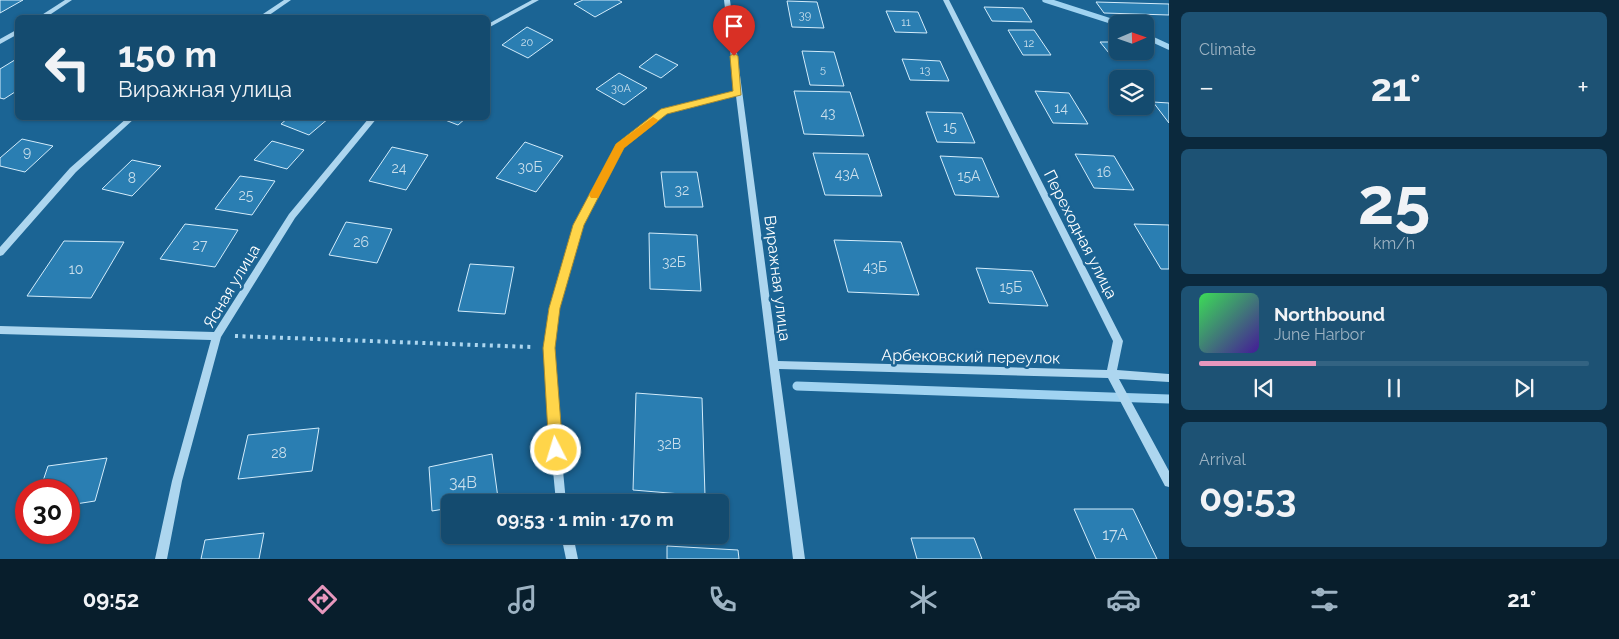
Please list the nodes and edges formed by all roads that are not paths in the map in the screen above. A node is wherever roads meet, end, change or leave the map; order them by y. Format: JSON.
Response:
{"nodes":[{"id":1,"x":69,"y":0,"type":"edge"},
{"id":2,"x":288,"y":0,"type":"edge"},
{"id":3,"x":536,"y":0,"type":"edge"},
{"id":4,"x":727,"y":0,"type":"edge"},
{"id":5,"x":946,"y":0,"type":"edge"},
{"id":6,"x":45,"y":15,"type":"edge"},
{"id":7,"x":265,"y":15,"type":"edge"},
{"id":8,"x":490,"y":25,"type":"edge"},
{"id":9,"x":15,"y":33,"type":"edge"},
{"id":10,"x":0,"y":42,"type":"edge"},
{"id":11,"x":738,"y":93,"type":"junction"},
{"id":12,"x":129,"y":120,"type":"edge"},
{"id":13,"x":371,"y":120,"type":"edge"},
{"id":14,"x":0,"y":253,"type":"edge"},
{"id":15,"x":0,"y":330,"type":"edge"},
{"id":16,"x":217,"y":336,"type":"junction"},
{"id":17,"x":773,"y":366,"type":"junction"},
{"id":18,"x":1111,"y":374,"type":"junction"},
{"id":19,"x":1169,"y":378,"type":"edge"},
{"id":20,"x":1169,"y":482,"type":"edge"},
{"id":21,"x":560,"y":494,"type":"edge"},
{"id":22,"x":569,"y":544,"type":"edge"},
{"id":23,"x":161,"y":559,"type":"edge"},
{"id":24,"x":572,"y":559,"type":"edge"},
{"id":25,"x":799,"y":559,"type":"edge"}],
"edges":[{"from":1,"to":6,"type":"street"},
{"from":2,"to":7,"type":"street"},
{"from":3,"to":8,"type":"street"},
{"from":4,"to":11,"type":"street","name":"Виражная улица"},
{"from":5,"to":18,"type":"street","name":"Переходная улица"},
{"from":9,"to":10,"type":"street"},
{"from":11,"to":17,"type":"street","name":"Виражная улица"},
{"from":11,"to":21,"type":"street"},
{"from":12,"to":14,"type":"street"},
{"from":13,"to":16,"type":"street","name":"Ясная улица"},
{"from":15,"to":16,"type":"street"},
{"from":16,"to":23,"type":"street","name":"Ясная улица"},
{"from":17,"to":18,"type":"street","name":"Арбековский переулок"},
{"from":17,"to":25,"type":"street","name":"Виражная улица"},
{"from":18,"to":19,"type":"street","name":"Арбековский переулок"},
{"from":18,"to":20,"type":"street"},
{"from":22,"to":24,"type":"street"}]}
